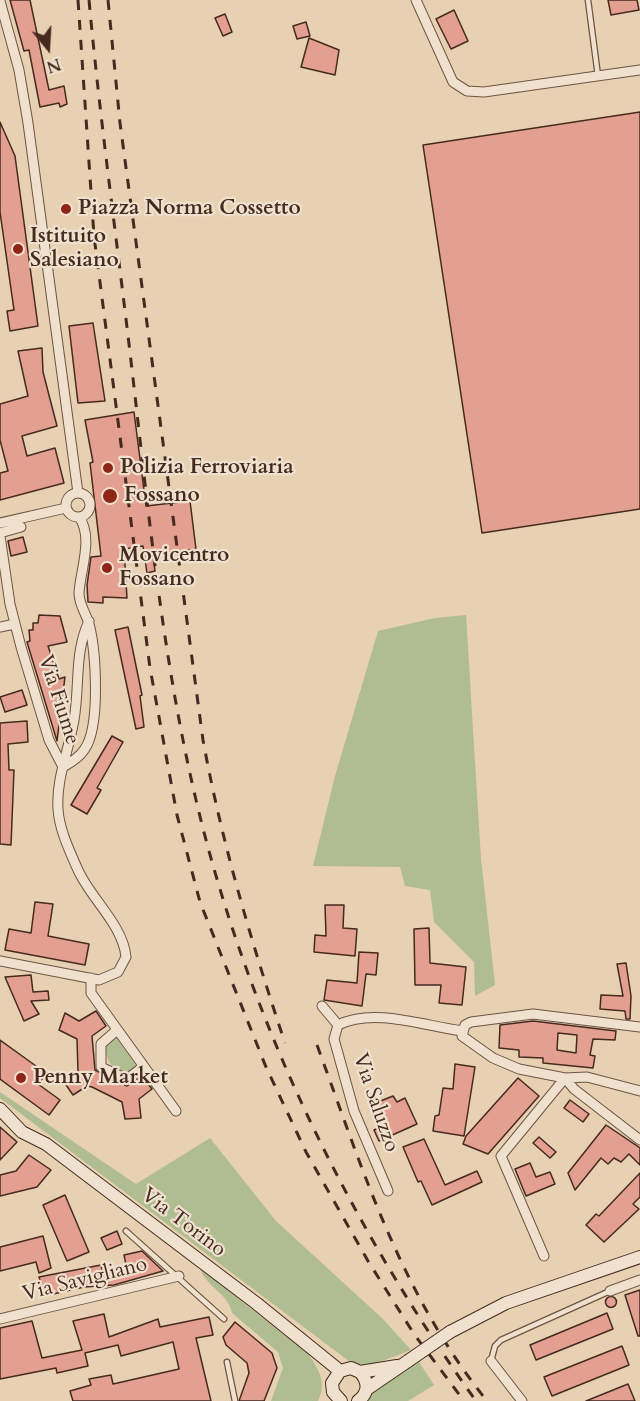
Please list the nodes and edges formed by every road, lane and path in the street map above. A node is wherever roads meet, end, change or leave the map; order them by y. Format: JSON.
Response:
{"nodes":[{"id":1,"x":416,"y":0,"type":"edge"},
{"id":2,"x":588,"y":0,"type":"edge"},
{"id":3,"x":0,"y":1,"type":"edge"},
{"id":4,"x":640,"y":70,"type":"edge"},
{"id":5,"x":598,"y":76,"type":"junction"},
{"id":6,"x":78,"y":493,"type":"junction"},
{"id":7,"x":66,"y":508,"type":"junction"},
{"id":8,"x":79,"y":517,"type":"junction"},
{"id":9,"x":0,"y":523,"type":"edge"},
{"id":10,"x":21,"y":526,"type":"dead end"},
{"id":11,"x":0,"y":535,"type":"edge"},
{"id":12,"x":88,"y":621,"type":"junction"},
{"id":13,"x":15,"y":624,"type":"junction"},
{"id":14,"x":0,"y":627,"type":"edge"},
{"id":15,"x":63,"y":767,"type":"junction"},
{"id":16,"x":0,"y":961,"type":"edge"},
{"id":17,"x":91,"y":978,"type":"junction"},
{"id":18,"x":322,"y":1006,"type":"dead end"},
{"id":19,"x":338,"y":1025,"type":"junction"},
{"id":20,"x":640,"y":1027,"type":"edge"},
{"id":21,"x":464,"y":1028,"type":"junction"},
{"id":22,"x":117,"y":1030,"type":"junction"},
{"id":23,"x":143,"y":1067,"type":"junction"},
{"id":24,"x":565,"y":1077,"type":"junction"},
{"id":25,"x":640,"y":1091,"type":"edge"},
{"id":26,"x":0,"y":1109,"type":"edge"},
{"id":27,"x":176,"y":1111,"type":"dead end"},
{"id":28,"x":640,"y":1140,"type":"edge"},
{"id":29,"x":388,"y":1191,"type":"dead end"},
{"id":30,"x":126,"y":1231,"type":"dead end"},
{"id":31,"x":544,"y":1256,"type":"dead end"},
{"id":32,"x":640,"y":1257,"type":"edge"},
{"id":33,"x":179,"y":1276,"type":"junction"},
{"id":34,"x":640,"y":1280,"type":"edge"},
{"id":35,"x":610,"y":1291,"type":"joint"},
{"id":36,"x":0,"y":1319,"type":"edge"},
{"id":37,"x":224,"y":1319,"type":"dead end"},
{"id":38,"x":491,"y":1361,"type":"joint"},
{"id":39,"x":227,"y":1362,"type":"dead end"},
{"id":40,"x":404,"y":1363,"type":"junction"},
{"id":41,"x":340,"y":1371,"type":"junction"},
{"id":42,"x":360,"y":1372,"type":"junction"},
{"id":43,"x":367,"y":1389,"type":"junction"},
{"id":44,"x":334,"y":1398,"type":"edge"},
{"id":45,"x":235,"y":1401,"type":"edge"},
{"id":46,"x":358,"y":1401,"type":"edge"},
{"id":47,"x":522,"y":1401,"type":"edge"}],
"edges":[{"from":1,"to":5,"type":"street"},
{"from":2,"to":5,"type":"lane"},
{"from":3,"to":6,"type":"street"},
{"from":4,"to":5,"type":"street"},
{"from":6,"to":7,"type":"street"},
{"from":6,"to":8,"type":"street"},
{"from":7,"to":8,"type":"street"},
{"from":7,"to":9,"type":"street"},
{"from":8,"to":12,"type":"street"},
{"from":10,"to":11,"type":"street"},
{"from":11,"to":13,"type":"street","name":"Via Fiume"},
{"from":12,"to":15,"type":"street"},
{"from":12,"to":15,"type":"street"},
{"from":13,"to":14,"type":"street"},
{"from":13,"to":15,"type":"street","name":"Via Fiume"},
{"from":15,"to":17,"type":"street","name":"Via Fiume"},
{"from":16,"to":17,"type":"street"},
{"from":17,"to":22,"type":"street"},
{"from":18,"to":19,"type":"street"},
{"from":19,"to":21,"type":"street"},
{"from":19,"to":29,"type":"street","name":"Via Saluzzo"},
{"from":20,"to":21,"type":"street"},
{"from":21,"to":24,"type":"street"},
{"from":22,"to":23,"type":"street"},
{"from":22,"to":23,"type":"street"},
{"from":23,"to":27,"type":"street"},
{"from":24,"to":25,"type":"street"},
{"from":24,"to":28,"type":"street"},
{"from":24,"to":31,"type":"street"},
{"from":26,"to":41,"type":"street","name":"Via Torino"},
{"from":30,"to":33,"type":"lane","name":"Via Savigliano"},
{"from":32,"to":40,"type":"street","bridge":true},
{"from":33,"to":36,"type":"street","name":"Via Savigliano"},
{"from":33,"to":37,"type":"lane","name":"Via Savigliano"},
{"from":34,"to":35,"type":"street"},
{"from":35,"to":38,"type":"lane"},
{"from":38,"to":47,"type":"street"},
{"from":39,"to":45,"type":"lane"},
{"from":40,"to":42,"type":"street"},
{"from":40,"to":43,"type":"street"},
{"from":41,"to":42,"type":"street"},
{"from":41,"to":44,"type":"street"},
{"from":42,"to":43,"type":"street"},
{"from":43,"to":46,"type":"street"}]}
